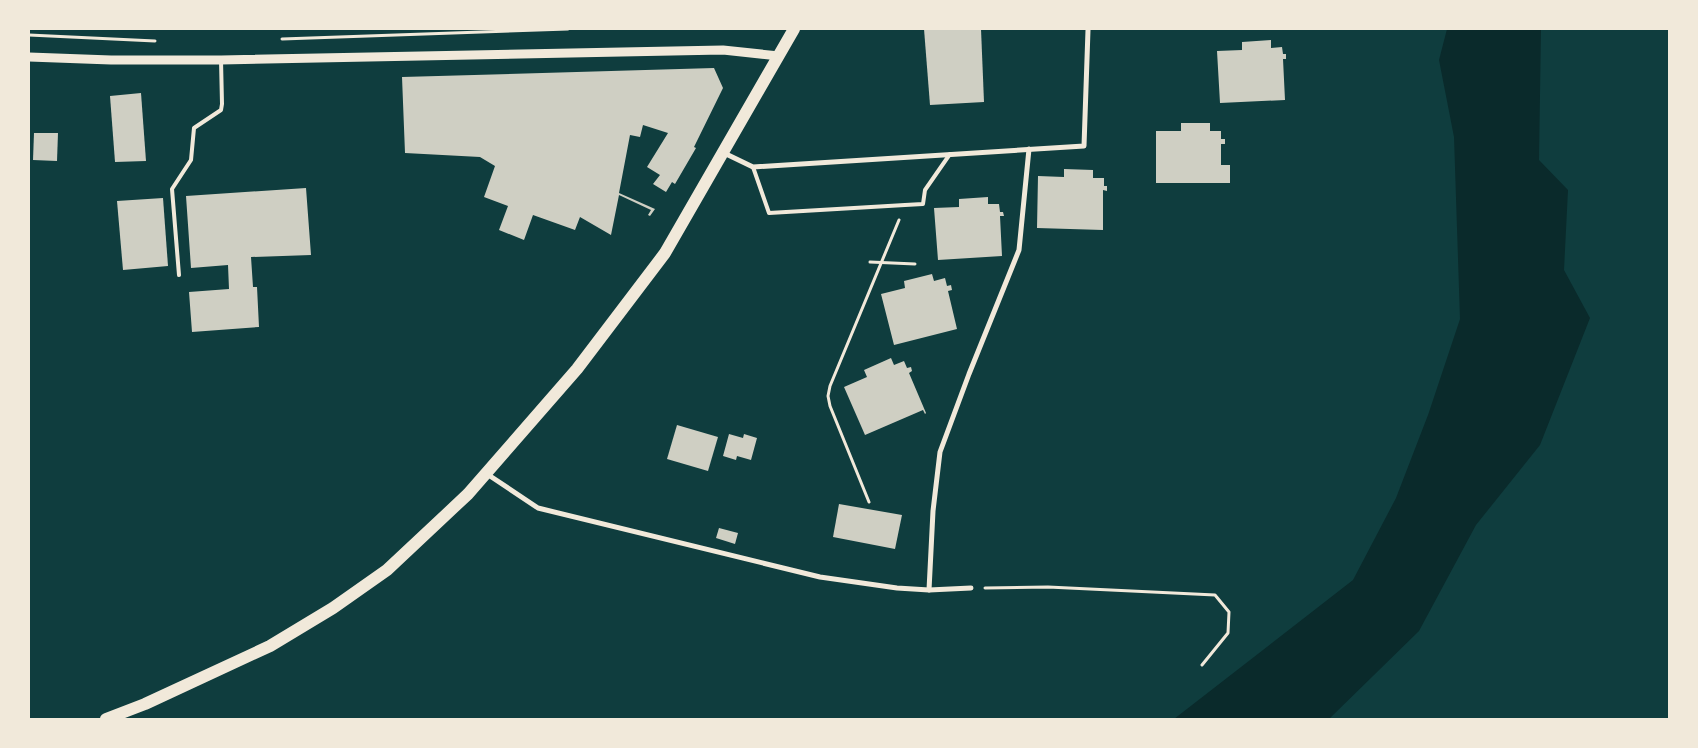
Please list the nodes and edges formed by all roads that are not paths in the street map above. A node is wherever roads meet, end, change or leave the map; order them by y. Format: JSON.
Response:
{"nodes":[{"id":1,"x":794,"y":29,"type":"edge"},
{"id":2,"x":1088,"y":30,"type":"edge"},
{"id":3,"x":779,"y":56,"type":"junction"},
{"id":4,"x":29,"y":57,"type":"edge"},
{"id":5,"x":221,"y":60,"type":"junction"},
{"id":6,"x":1029,"y":149,"type":"junction"},
{"id":7,"x":723,"y":153,"type":"junction"},
{"id":8,"x":951,"y":154,"type":"junction"},
{"id":9,"x":753,"y":167,"type":"junction"},
{"id":10,"x":180,"y":276,"type":"dead end"},
{"id":11,"x":486,"y":474,"type":"junction"},
{"id":12,"x":971,"y":588,"type":"road end"},
{"id":13,"x":929,"y":590,"type":"junction"},
{"id":14,"x":106,"y":719,"type":"edge"}],
"edges":[{"from":1,"to":3,"type":"main road"},
{"from":2,"to":6,"type":"street"},
{"from":3,"to":5,"type":"street"},
{"from":3,"to":7,"type":"main road"},
{"from":4,"to":5,"type":"street"},
{"from":5,"to":10,"type":"lane"},
{"from":6,"to":8,"type":"street"},
{"from":6,"to":13,"type":"street"},
{"from":7,"to":9,"type":"street"},
{"from":7,"to":11,"type":"main road"},
{"from":8,"to":9,"type":"street"},
{"from":8,"to":9,"type":"lane"},
{"from":11,"to":13,"type":"street"},
{"from":11,"to":14,"type":"main road"},
{"from":12,"to":13,"type":"street"}]}
